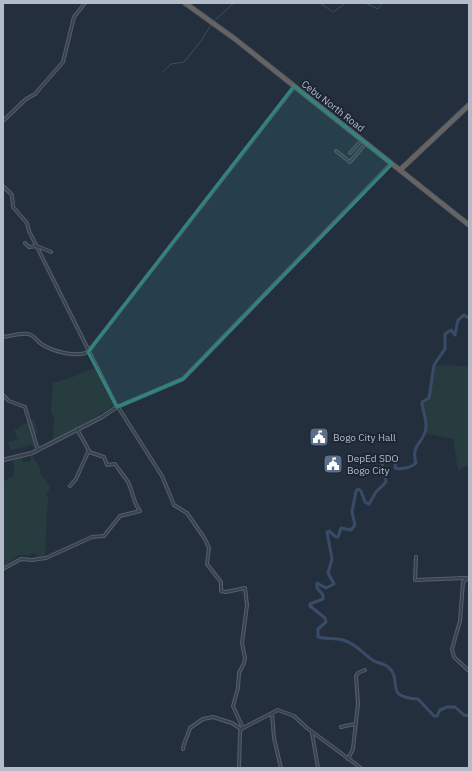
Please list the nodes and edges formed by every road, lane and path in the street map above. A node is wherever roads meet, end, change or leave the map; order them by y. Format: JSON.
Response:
{"nodes":[{"id":1,"x":84,"y":3,"type":"edge"},
{"id":2,"x":185,"y":3,"type":"edge"},
{"id":3,"x":294,"y":86,"type":"junction"},
{"id":4,"x":469,"y":105,"type":"edge"},
{"id":5,"x":3,"y":121,"type":"edge"},
{"id":6,"x":362,"y":140,"type":"junction"},
{"id":7,"x":366,"y":144,"type":"junction"},
{"id":8,"x":336,"y":152,"type":"dead end"},
{"id":9,"x":350,"y":153,"type":"dead end"},
{"id":10,"x":392,"y":164,"type":"junction"},
{"id":11,"x":400,"y":170,"type":"junction"},
{"id":12,"x":3,"y":186,"type":"edge"},
{"id":13,"x":469,"y":225,"type":"edge"},
{"id":14,"x":25,"y":243,"type":"dead end"},
{"id":15,"x":37,"y":246,"type":"junction"},
{"id":16,"x":51,"y":252,"type":"dead end"},
{"id":17,"x":3,"y":337,"type":"edge"},
{"id":18,"x":88,"y":352,"type":"junction"},
{"id":19,"x":3,"y":395,"type":"edge"},
{"id":20,"x":117,"y":407,"type":"junction"},
{"id":21,"x":77,"y":429,"type":"junction"},
{"id":22,"x":38,"y":450,"type":"junction"},
{"id":23,"x":89,"y":450,"type":"junction"},
{"id":24,"x":3,"y":460,"type":"edge"},
{"id":25,"x":70,"y":486,"type":"dead end"},
{"id":26,"x":416,"y":557,"type":"dead end"},
{"id":27,"x":3,"y":569,"type":"edge"},
{"id":28,"x":469,"y":576,"type":"edge"},
{"id":29,"x":465,"y":578,"type":"junction"},
{"id":30,"x":365,"y":670,"type":"dead end"},
{"id":31,"x":469,"y":671,"type":"edge"},
{"id":32,"x":272,"y":713,"type":"junction"},
{"id":33,"x":355,"y":724,"type":"junction"},
{"id":34,"x":341,"y":727,"type":"dead end"},
{"id":35,"x":242,"y":728,"type":"junction"},
{"id":36,"x":312,"y":732,"type":"junction"},
{"id":37,"x":183,"y":749,"type":"dead end"},
{"id":38,"x":348,"y":759,"type":"junction"},
{"id":39,"x":239,"y":768,"type":"edge"},
{"id":40,"x":281,"y":768,"type":"edge"},
{"id":41,"x":318,"y":768,"type":"edge"},
{"id":42,"x":361,"y":768,"type":"edge"}],
"edges":[{"from":1,"to":5,"type":"street"},
{"from":2,"to":3,"type":"highway","name":"Cebu North Road"},
{"from":3,"to":6,"type":"highway","name":"Cebu North Road"},
{"from":3,"to":18,"type":"street"},
{"from":4,"to":11,"type":"highway"},
{"from":6,"to":7,"type":"highway","name":"Cebu North Road"},
{"from":6,"to":9,"type":"street"},
{"from":7,"to":8,"type":"street"},
{"from":7,"to":10,"type":"highway","name":"Cebu North Road"},
{"from":10,"to":11,"type":"highway","name":"Cebu North Road"},
{"from":10,"to":20,"type":"street"},
{"from":11,"to":13,"type":"highway","name":"Cebu North Road"},
{"from":12,"to":15,"type":"street"},
{"from":14,"to":15,"type":"street"},
{"from":15,"to":16,"type":"street"},
{"from":15,"to":18,"type":"street"},
{"from":17,"to":18,"type":"street"},
{"from":18,"to":20,"type":"street"},
{"from":19,"to":22,"type":"street"},
{"from":20,"to":21,"type":"street"},
{"from":20,"to":35,"type":"street"},
{"from":21,"to":22,"type":"street"},
{"from":21,"to":23,"type":"street"},
{"from":22,"to":24,"type":"street"},
{"from":23,"to":25,"type":"street"},
{"from":23,"to":27,"type":"street"},
{"from":26,"to":29,"type":"street"},
{"from":28,"to":29,"type":"street"},
{"from":29,"to":31,"type":"street"},
{"from":30,"to":33,"type":"street"},
{"from":32,"to":35,"type":"street"},
{"from":32,"to":36,"type":"street"},
{"from":32,"to":40,"type":"street"},
{"from":33,"to":34,"type":"street"},
{"from":33,"to":38,"type":"street"},
{"from":35,"to":37,"type":"street"},
{"from":35,"to":39,"type":"street"},
{"from":36,"to":38,"type":"street"},
{"from":36,"to":41,"type":"street"},
{"from":38,"to":42,"type":"street"}]}
